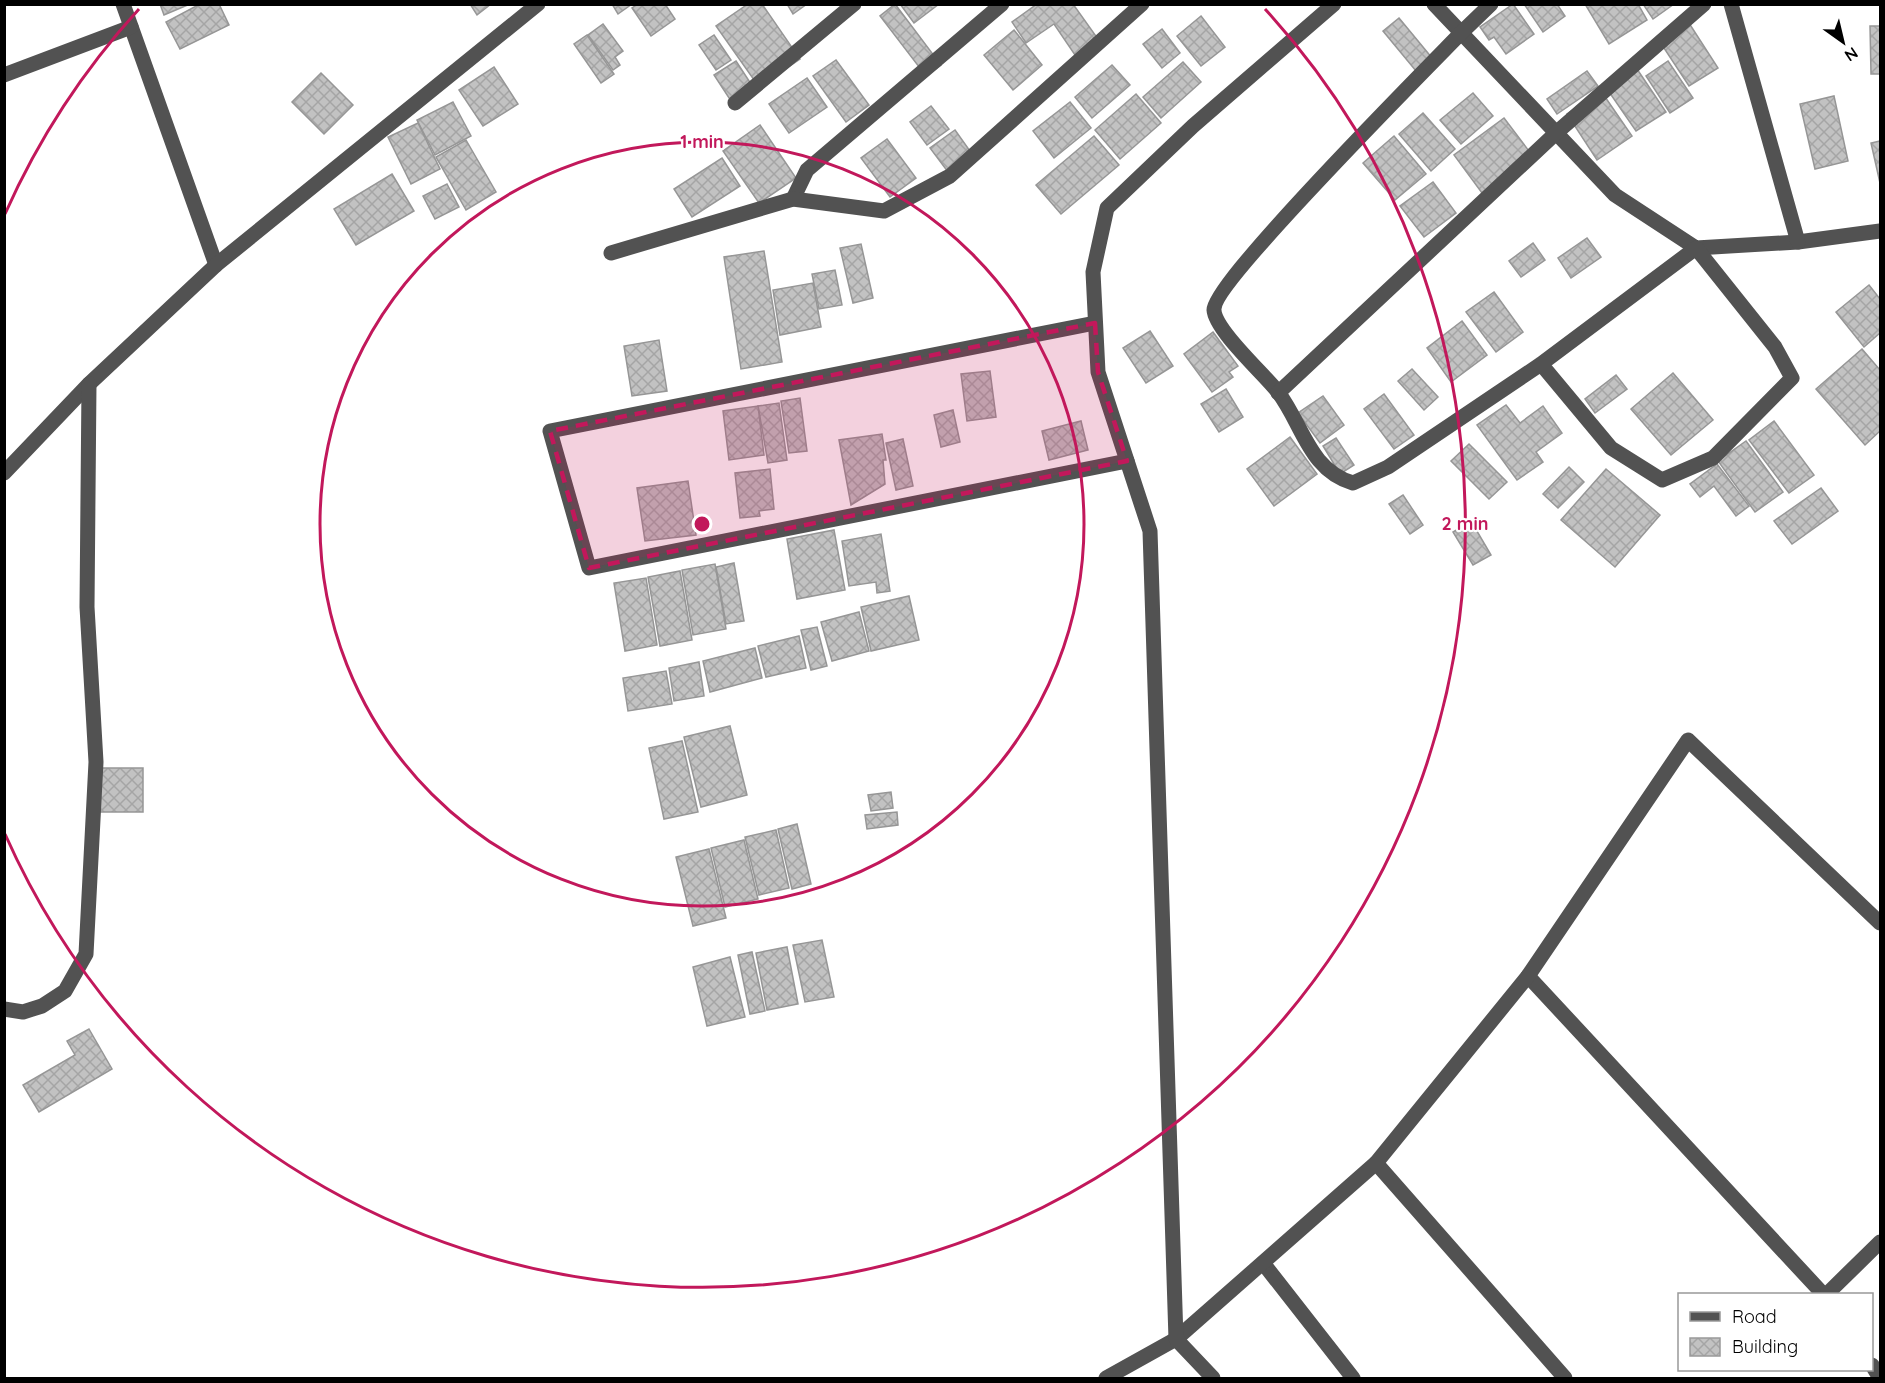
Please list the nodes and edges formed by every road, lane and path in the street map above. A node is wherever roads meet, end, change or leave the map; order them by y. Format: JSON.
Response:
{"nodes":[{"id":1,"x":123,"y":4,"type":"edge"},
{"id":2,"x":538,"y":4,"type":"edge"},
{"id":3,"x":854,"y":4,"type":"edge"},
{"id":4,"x":1002,"y":4,"type":"edge"},
{"id":5,"x":1142,"y":4,"type":"edge"},
{"id":6,"x":1334,"y":4,"type":"edge"},
{"id":7,"x":1434,"y":4,"type":"edge"},
{"id":8,"x":1491,"y":4,"type":"edge"},
{"id":9,"x":1704,"y":4,"type":"edge"},
{"id":10,"x":1731,"y":4,"type":"edge"},
{"id":11,"x":131,"y":27,"type":"junction"},
{"id":12,"x":1461,"y":33,"type":"junction"},
{"id":13,"x":4,"y":75,"type":"edge"},
{"id":14,"x":735,"y":103,"type":"dead end"},
{"id":15,"x":1556,"y":133,"type":"junction"},
{"id":16,"x":793,"y":199,"type":"junction"},
{"id":17,"x":1881,"y":231,"type":"edge"},
{"id":18,"x":1798,"y":242,"type":"junction"},
{"id":19,"x":1696,"y":248,"type":"junction"},
{"id":20,"x":611,"y":253,"type":"dead end"},
{"id":21,"x":216,"y":265,"type":"junction"},
{"id":22,"x":1095,"y":323,"type":"junction"},
{"id":23,"x":1541,"y":364,"type":"junction"},
{"id":24,"x":89,"y":384,"type":"junction"},
{"id":25,"x":1278,"y":393,"type":"junction"},
{"id":26,"x":1127,"y":461,"type":"junction"},
{"id":27,"x":4,"y":473,"type":"edge"},
{"id":28,"x":1881,"y":923,"type":"edge"},
{"id":29,"x":1528,"y":976,"type":"junction"},
{"id":30,"x":4,"y":1009,"type":"edge"},
{"id":31,"x":1376,"y":1163,"type":"junction"},
{"id":32,"x":1881,"y":1242,"type":"edge"},
{"id":33,"x":1263,"y":1263,"type":"junction"},
{"id":34,"x":1824,"y":1293,"type":"edge"},
{"id":35,"x":1826,"y":1293,"type":"edge"},
{"id":36,"x":1176,"y":1339,"type":"junction"},
{"id":37,"x":1107,"y":1378,"type":"edge"},
{"id":38,"x":1213,"y":1378,"type":"edge"},
{"id":39,"x":1353,"y":1378,"type":"edge"},
{"id":40,"x":1565,"y":1378,"type":"edge"}],
"edges":[{"from":1,"to":11,"type":"street"},
{"from":2,"to":21,"type":"street"},
{"from":3,"to":14,"type":"street"},
{"from":4,"to":16,"type":"street"},
{"from":5,"to":16,"type":"street"},
{"from":6,"to":22,"type":"street"},
{"from":7,"to":12,"type":"street"},
{"from":8,"to":12,"type":"street"},
{"from":9,"to":15,"type":"street"},
{"from":10,"to":18,"type":"street"},
{"from":11,"to":13,"type":"street"},
{"from":11,"to":21,"type":"street"},
{"from":12,"to":15,"type":"street"},
{"from":12,"to":25,"type":"street"},
{"from":15,"to":19,"type":"street"},
{"from":15,"to":25,"type":"street"},
{"from":16,"to":20,"type":"street"},
{"from":17,"to":18,"type":"street"},
{"from":18,"to":19,"type":"street"},
{"from":19,"to":23,"type":"street"},
{"from":19,"to":23,"type":"street"},
{"from":21,"to":24,"type":"street"},
{"from":22,"to":26,"type":"street"},
{"from":22,"to":26,"type":"street"},
{"from":23,"to":25,"type":"street"},
{"from":24,"to":27,"type":"street"},
{"from":24,"to":30,"type":"street"},
{"from":26,"to":36,"type":"street"},
{"from":28,"to":29,"type":"street"},
{"from":29,"to":31,"type":"street"},
{"from":29,"to":34,"type":"street"},
{"from":31,"to":33,"type":"street"},
{"from":31,"to":40,"type":"street"},
{"from":32,"to":35,"type":"street"},
{"from":33,"to":36,"type":"street"},
{"from":33,"to":39,"type":"street"},
{"from":36,"to":37,"type":"street"},
{"from":36,"to":38,"type":"street"}]}
